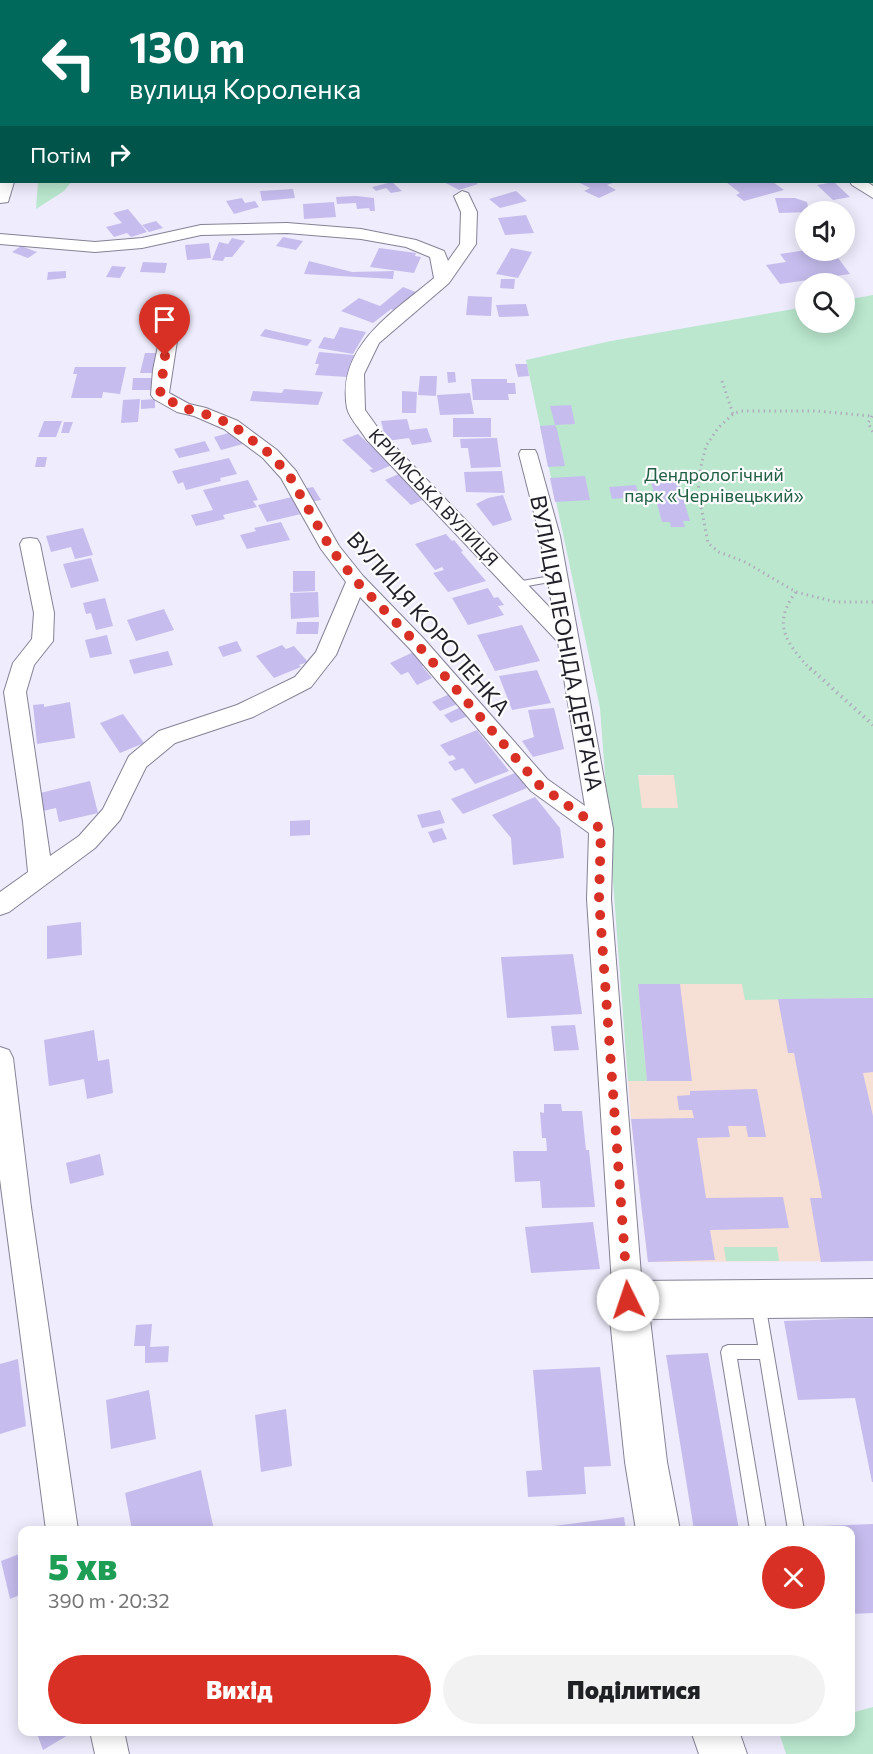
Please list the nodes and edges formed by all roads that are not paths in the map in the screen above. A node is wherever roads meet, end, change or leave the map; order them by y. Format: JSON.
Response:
{"nodes":[{"id":1,"x":858,"y":183,"type":"edge"},
{"id":2,"x":873,"y":193,"type":"edge"},
{"id":3,"x":462,"y":196,"type":"dead end"},
{"id":4,"x":0,"y":239,"type":"edge"},
{"id":5,"x":443,"y":279,"type":"junction"},
{"id":6,"x":168,"y":341,"type":"dead end"},
{"id":7,"x":528,"y":454,"type":"dead end"},
{"id":8,"x":30,"y":544,"type":"dead end"},
{"id":9,"x":557,"y":578,"type":"junction"},
{"id":10,"x":356,"y":581,"type":"junction"},
{"id":11,"x":516,"y":585,"type":"junction"},
{"id":12,"x":568,"y":640,"type":"junction"},
{"id":13,"x":601,"y":829,"type":"junction"},
{"id":14,"x":40,"y":876,"type":"junction"},
{"id":15,"x":0,"y":905,"type":"edge"},
{"id":16,"x":0,"y":1058,"type":"edge"},
{"id":17,"x":873,"y":1298,"type":"edge"},
{"id":18,"x":757,"y":1299,"type":"junction"},
{"id":19,"x":628,"y":1300,"type":"junction"},
{"id":20,"x":766,"y":1352,"type":"junction"},
{"id":21,"x":61,"y":1526,"type":"edge"},
{"id":22,"x":657,"y":1526,"type":"edge"},
{"id":23,"x":757,"y":1526,"type":"edge"},
{"id":24,"x":795,"y":1526,"type":"edge"},
{"id":25,"x":108,"y":1736,"type":"edge"},
{"id":26,"x":717,"y":1736,"type":"edge"},
{"id":27,"x":112,"y":1754,"type":"edge"},
{"id":28,"x":723,"y":1754,"type":"edge"}],
"edges":[{"from":1,"to":2,"type":"street"},
{"from":3,"to":5,"type":"street","name":"КРИМСЬКА ВУЛИЦЯ"},
{"from":4,"to":5,"type":"street"},
{"from":5,"to":11,"type":"street","name":"КРИМСЬКА ВУЛИЦЯ"},
{"from":6,"to":10,"type":"street","name":"ВУЛИЦЯ КОРОЛЕНКА"},
{"from":7,"to":9,"type":"street","name":"ВУЛИЦЯ ЛЕОНІДА ДЕРГАЧА"},
{"from":8,"to":14,"type":"street"},
{"from":9,"to":11,"type":"lane"},
{"from":9,"to":12,"type":"street","name":"ВУЛИЦЯ ЛЕОНІДА ДЕРГАЧА"},
{"from":10,"to":13,"type":"street","name":"ВУЛИЦЯ КОРОЛЕНКА"},
{"from":10,"to":14,"type":"street"},
{"from":11,"to":12,"type":"street","name":"КРИМСЬКА ВУЛИЦЯ"},
{"from":12,"to":13,"type":"street","name":"ВУЛИЦЯ ЛЕОНІДА ДЕРГАЧА"},
{"from":13,"to":19,"type":"street","name":"ВУЛИЦЯ ЛЕОНІДА ДЕРГАЧА"},
{"from":14,"to":15,"type":"street"},
{"from":16,"to":21,"type":"street"},
{"from":17,"to":18,"type":"street"},
{"from":18,"to":19,"type":"street"},
{"from":18,"to":20,"type":"lane"},
{"from":19,"to":22,"type":"street"},
{"from":20,"to":23,"type":"lane"},
{"from":20,"to":24,"type":"lane"},
{"from":25,"to":27,"type":"street"},
{"from":26,"to":28,"type":"street"}]}
